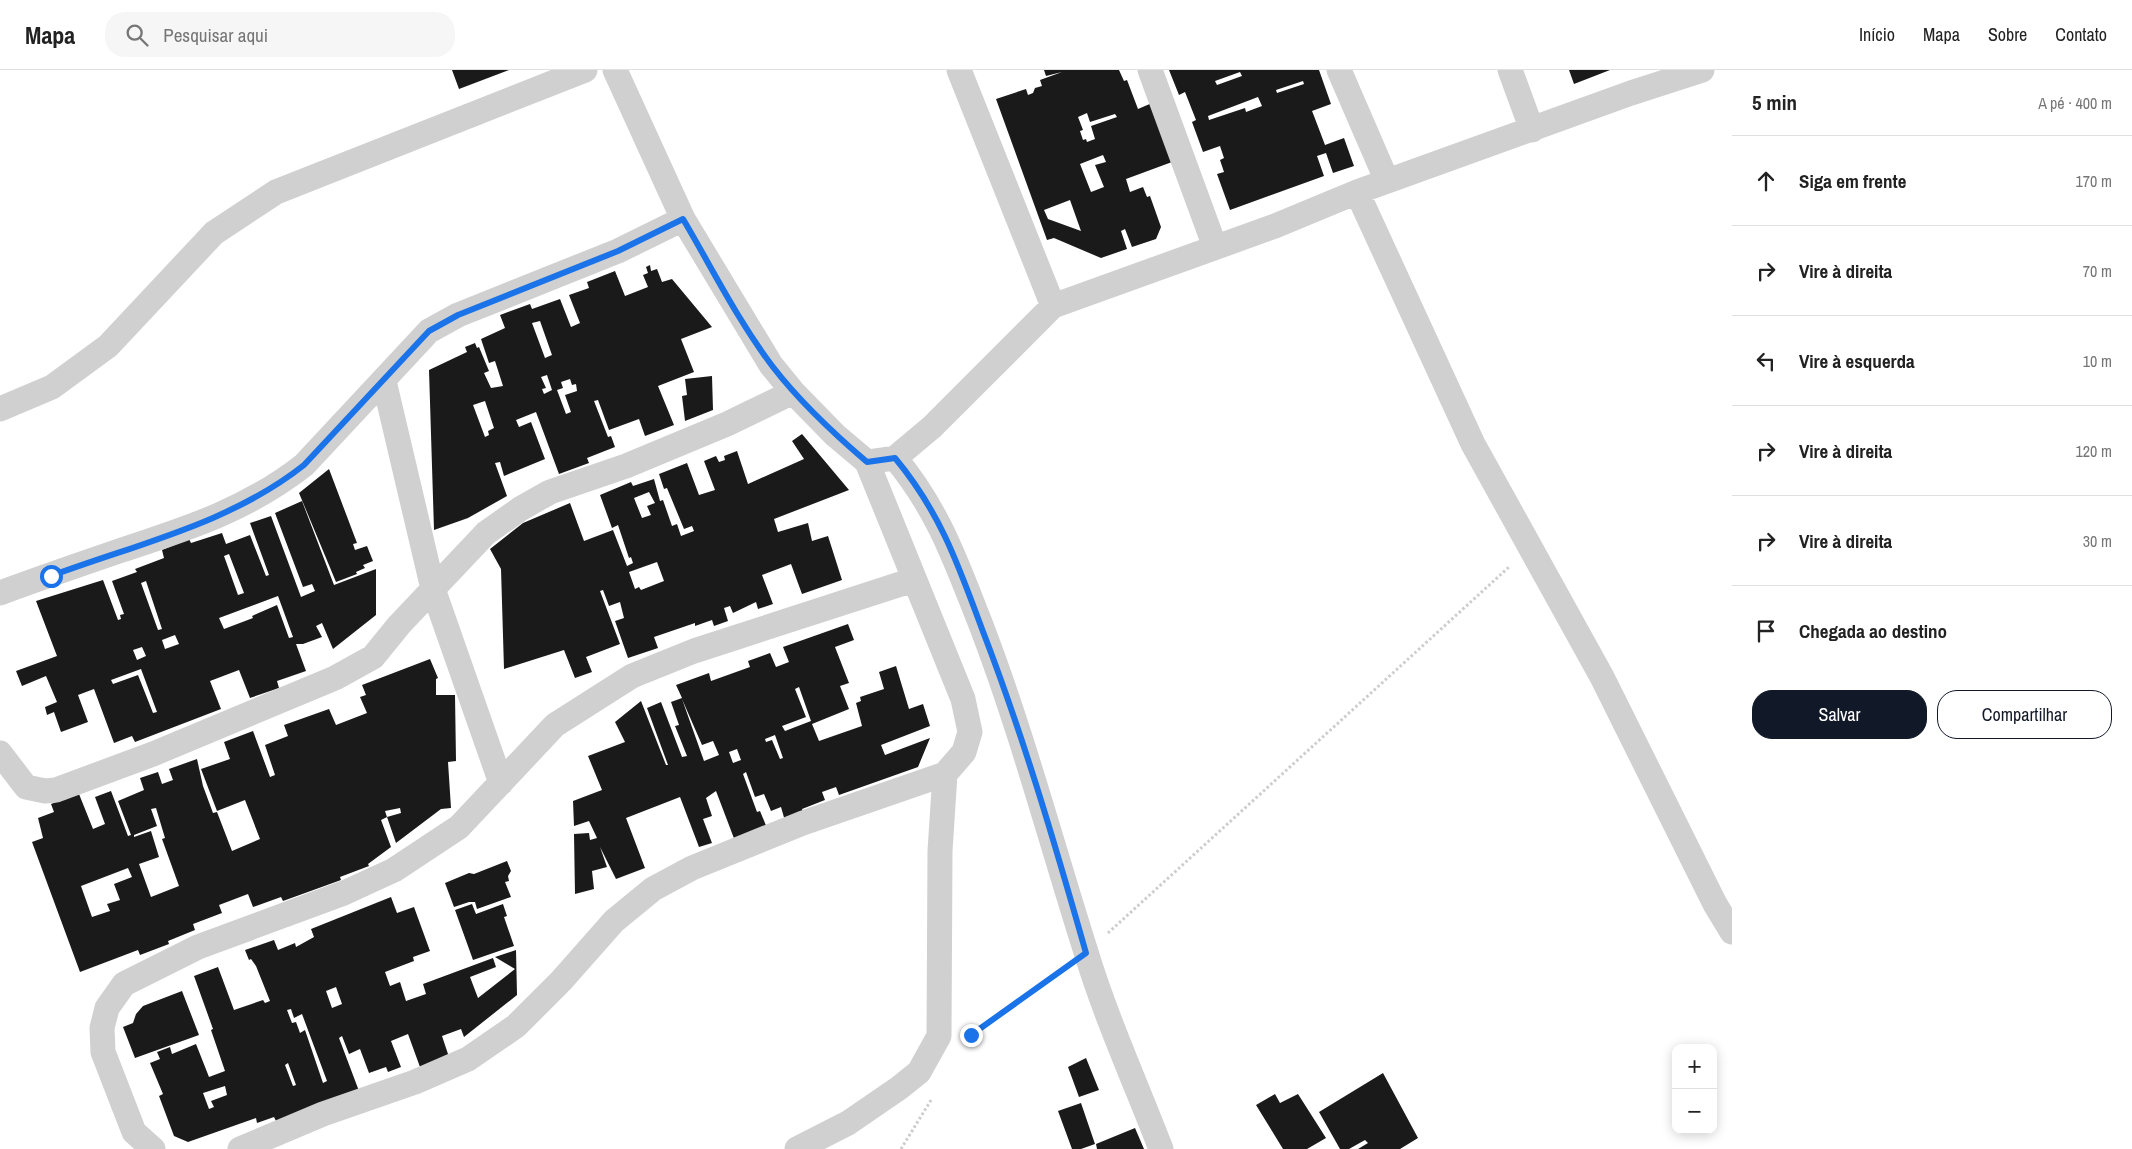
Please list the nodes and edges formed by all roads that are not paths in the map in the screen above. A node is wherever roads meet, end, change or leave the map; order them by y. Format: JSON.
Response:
{"nodes":[{"id":1,"x":585,"y":70,"type":"edge"},
{"id":2,"x":615,"y":70,"type":"edge"},
{"id":3,"x":960,"y":70,"type":"edge"},
{"id":4,"x":1150,"y":70,"type":"edge"},
{"id":5,"x":1339,"y":70,"type":"edge"},
{"id":6,"x":1510,"y":70,"type":"edge"},
{"id":7,"x":1701,"y":70,"type":"edge"},
{"id":8,"x":1532,"y":130,"type":"junction"},
{"id":9,"x":1387,"y":181,"type":"junction"},
{"id":10,"x":1357,"y":192,"type":"junction"},
{"id":11,"x":683,"y":219,"type":"junction"},
{"id":12,"x":1215,"y":247,"type":"junction"},
{"id":13,"x":1053,"y":306,"type":"junction"},
{"id":14,"x":384,"y":381,"type":"junction"},
{"id":15,"x":793,"y":392,"type":"junction"},
{"id":16,"x":0,"y":409,"type":"edge"},
{"id":17,"x":895,"y":458,"type":"junction"},
{"id":18,"x":867,"y":462,"type":"junction"},
{"id":19,"x":913,"y":580,"type":"junction"},
{"id":20,"x":433,"y":589,"type":"junction"},
{"id":21,"x":0,"y":594,"type":"edge"},
{"id":22,"x":0,"y":753,"type":"edge"},
{"id":23,"x":945,"y":774,"type":"junction"},
{"id":24,"x":501,"y":783,"type":"junction"},
{"id":25,"x":1732,"y":932,"type":"edge"},
{"id":26,"x":154,"y":1149,"type":"edge"},
{"id":27,"x":240,"y":1149,"type":"edge"},
{"id":28,"x":797,"y":1149,"type":"edge"},
{"id":29,"x":1161,"y":1149,"type":"edge"}],
"edges":[{"from":1,"to":16,"type":"street"},
{"from":2,"to":11,"type":"street"},
{"from":3,"to":13,"type":"street"},
{"from":4,"to":12,"type":"street"},
{"from":5,"to":9,"type":"street"},
{"from":6,"to":8,"type":"street"},
{"from":7,"to":8,"type":"street"},
{"from":8,"to":9,"type":"street"},
{"from":9,"to":10,"type":"street"},
{"from":10,"to":12,"type":"street"},
{"from":10,"to":25,"type":"street"},
{"from":11,"to":14,"type":"street"},
{"from":11,"to":15,"type":"street"},
{"from":12,"to":13,"type":"street"},
{"from":13,"to":17,"type":"street"},
{"from":14,"to":20,"type":"street"},
{"from":14,"to":21,"type":"street"},
{"from":15,"to":18,"type":"street"},
{"from":15,"to":20,"type":"street"},
{"from":17,"to":18,"type":"street"},
{"from":17,"to":29,"type":"street"},
{"from":18,"to":19,"type":"street"},
{"from":19,"to":23,"type":"street"},
{"from":19,"to":24,"type":"street"},
{"from":20,"to":22,"type":"street"},
{"from":20,"to":24,"type":"street"},
{"from":23,"to":27,"type":"street"},
{"from":23,"to":28,"type":"street"},
{"from":24,"to":26,"type":"street"}]}
